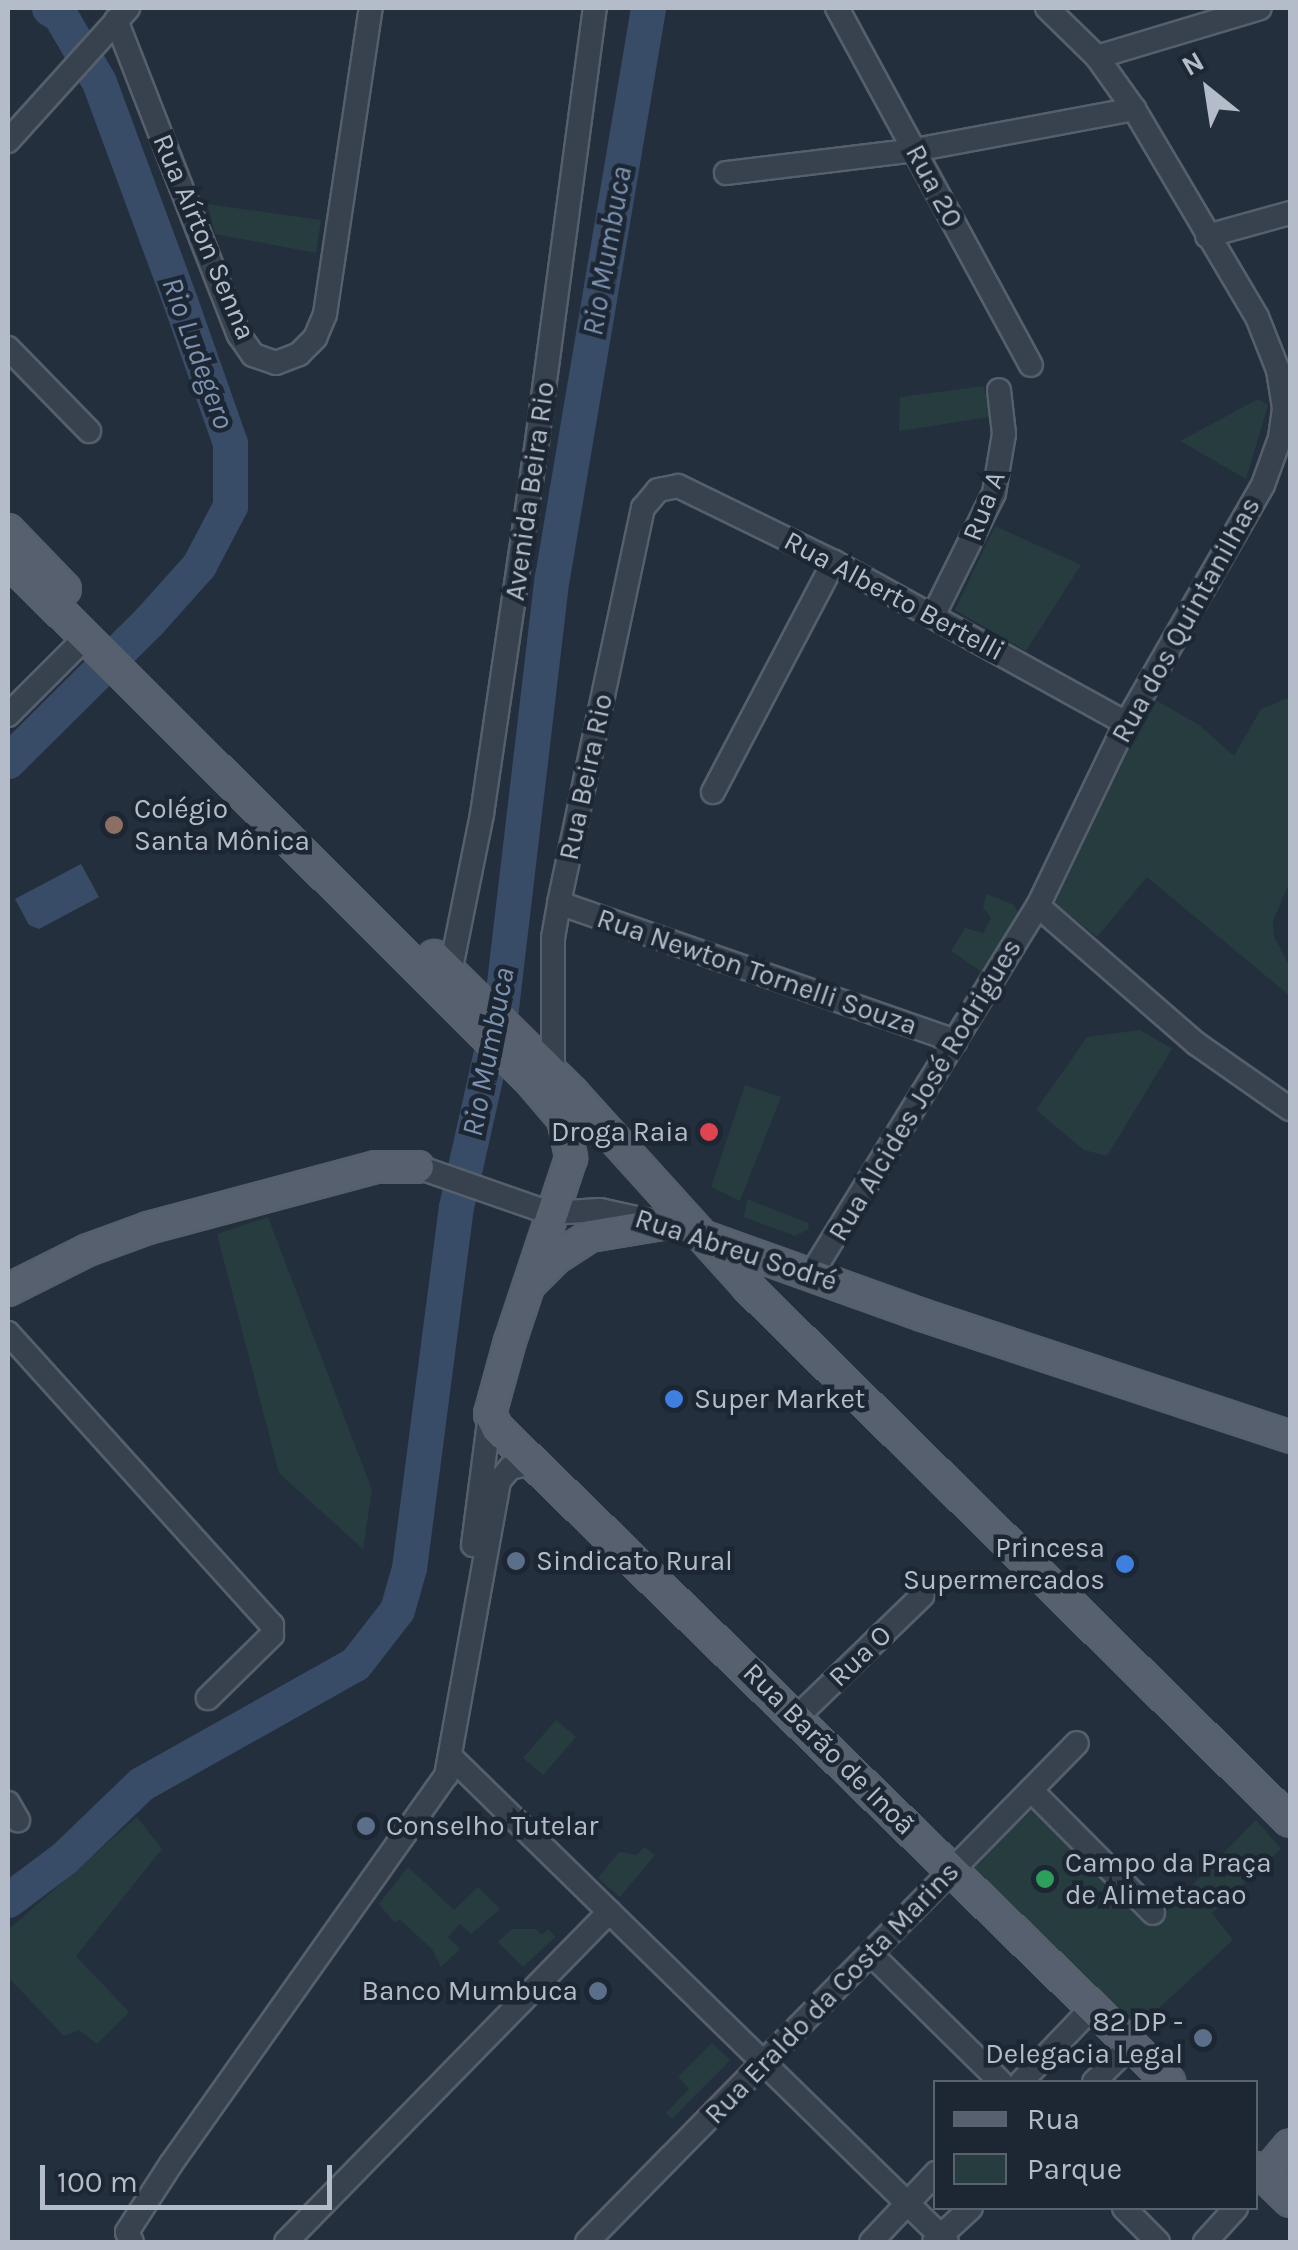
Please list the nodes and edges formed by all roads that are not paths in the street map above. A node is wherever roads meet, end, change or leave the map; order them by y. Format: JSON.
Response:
{"nodes":[{"id":1,"x":371,"y":8,"type":"edge"},
{"id":2,"x":594,"y":8,"type":"edge"},
{"id":3,"x":837,"y":8,"type":"edge"},
{"id":4,"x":1047,"y":8,"type":"edge"},
{"id":5,"x":1260,"y":8,"type":"edge"},
{"id":6,"x":121,"y":12,"type":"edge"},
{"id":7,"x":1097,"y":56,"type":"junction"},
{"id":8,"x":1134,"y":110,"type":"junction"},
{"id":9,"x":8,"y":141,"type":"edge"},
{"id":10,"x":915,"y":150,"type":"junction"},
{"id":11,"x":726,"y":174,"type":"dead end"},
{"id":12,"x":1290,"y":213,"type":"edge"},
{"id":13,"x":1207,"y":236,"type":"junction"},
{"id":14,"x":8,"y":348,"type":"edge"},
{"id":15,"x":1031,"y":365,"type":"dead end"},
{"id":16,"x":999,"y":390,"type":"dead end"},
{"id":17,"x":89,"y":431,"type":"dead end"},
{"id":18,"x":658,"y":490,"type":"joint"},
{"id":19,"x":8,"y":530,"type":"edge"},
{"id":20,"x":8,"y":560,"type":"edge"},
{"id":21,"x":834,"y":562,"type":"junction"},
{"id":22,"x":934,"y":614,"type":"junction"},
{"id":23,"x":96,"y":639,"type":"junction"},
{"id":24,"x":8,"y":715,"type":"edge"},
{"id":25,"x":1126,"y":723,"type":"junction"},
{"id":26,"x":713,"y":792,"type":"dead end"},
{"id":27,"x":559,"y":903,"type":"junction"},
{"id":28,"x":1038,"y":906,"type":"junction"},
{"id":29,"x":459,"y":991,"type":"junction"},
{"id":30,"x":956,"y":1041,"type":"junction"},
{"id":31,"x":538,"y":1069,"type":"junction"},
{"id":32,"x":1290,"y":1109,"type":"edge"},
{"id":33,"x":418,"y":1167,"type":"joint"},
{"id":34,"x":550,"y":1213,"type":"junction"},
{"id":35,"x":662,"y":1224,"type":"junction"},
{"id":36,"x":704,"y":1237,"type":"junction"},
{"id":37,"x":812,"y":1273,"type":"junction"},
{"id":38,"x":8,"y":1290,"type":"edge"},
{"id":39,"x":526,"y":1290,"type":"junction"},
{"id":40,"x":8,"y":1333,"type":"edge"},
{"id":41,"x":490,"y":1414,"type":"junction"},
{"id":42,"x":1290,"y":1437,"type":"edge"},
{"id":43,"x":531,"y":1463,"type":"junction"},
{"id":44,"x":923,"y":1594,"type":"dead end"},
{"id":45,"x":474,"y":1624,"type":"junction"},
{"id":46,"x":208,"y":1698,"type":"dead end"},
{"id":47,"x":798,"y":1718,"type":"junction"},
{"id":48,"x":1077,"y":1743,"type":"dead end"},
{"id":49,"x":452,"y":1758,"type":"junction"},
{"id":50,"x":1031,"y":1790,"type":"junction"},
{"id":51,"x":1290,"y":1821,"type":"edge"},
{"id":52,"x":952,"y":1871,"type":"junction"},
{"id":53,"x":609,"y":1912,"type":"junction"},
{"id":54,"x":1153,"y":1913,"type":"dead end"},
{"id":55,"x":871,"y":1954,"type":"junction"},
{"id":56,"x":1094,"y":2007,"type":"junction"},
{"id":57,"x":1131,"y":2045,"type":"junction"},
{"id":58,"x":764,"y":2063,"type":"junction"},
{"id":59,"x":1000,"y":2080,"type":"edge"},
{"id":60,"x":1023,"y":2080,"type":"edge"},
{"id":61,"x":1096,"y":2080,"type":"edge"},
{"id":62,"x":1167,"y":2080,"type":"edge"},
{"id":63,"x":1290,"y":2144,"type":"edge"},
{"id":64,"x":933,"y":2176,"type":"edge"},
{"id":65,"x":1258,"y":2177,"type":"edge"},
{"id":66,"x":1290,"y":2202,"type":"edge"},
{"id":67,"x":907,"y":2206,"type":"junction"},
{"id":68,"x":969,"y":2210,"type":"edge"},
{"id":69,"x":1126,"y":2210,"type":"edge"},
{"id":70,"x":1234,"y":2210,"type":"edge"},
{"id":71,"x":130,"y":2237,"type":"edge"},
{"id":72,"x":940,"y":2241,"type":"edge"},
{"id":73,"x":286,"y":2242,"type":"edge"},
{"id":74,"x":587,"y":2242,"type":"edge"},
{"id":75,"x":871,"y":2242,"type":"edge"},
{"id":76,"x":1158,"y":2242,"type":"edge"},
{"id":77,"x":1205,"y":2242,"type":"edge"}],
"edges":[{"from":1,"to":6,"type":"street","name":"Rua Aírton Senna"},
{"from":2,"to":29,"type":"street","name":"Avenida Beira Rio"},
{"from":3,"to":10,"type":"street","name":"Rua 20"},
{"from":4,"to":7,"type":"street","name":"Rua dos Quintanilhas"},
{"from":5,"to":7,"type":"street"},
{"from":6,"to":9,"type":"street"},
{"from":7,"to":8,"type":"street","name":"Rua dos Quintanilhas"},
{"from":8,"to":10,"type":"street"},
{"from":8,"to":13,"type":"street","name":"Rua dos Quintanilhas"},
{"from":10,"to":11,"type":"street"},
{"from":10,"to":15,"type":"street","name":"Rua 20"},
{"from":12,"to":13,"type":"street"},
{"from":13,"to":25,"type":"street","name":"Rua dos Quintanilhas"},
{"from":14,"to":17,"type":"street"},
{"from":16,"to":22,"type":"street","name":"Rua A"},
{"from":18,"to":21,"type":"street","name":"Rua Alberto Bertelli"},
{"from":18,"to":27,"type":"street","name":"Rua Beira Rio"},
{"from":19,"to":23,"type":"main road"},
{"from":20,"to":23,"type":"main road"},
{"from":21,"to":22,"type":"street","name":"Rua Alberto Bertelli"},
{"from":21,"to":26,"type":"street"},
{"from":22,"to":25,"type":"street","name":"Rua Alberto Bertelli"},
{"from":23,"to":24,"type":"street"},
{"from":23,"to":29,"type":"main road"},
{"from":25,"to":28,"type":"street","name":"Rua dos Quintanilhas"},
{"from":27,"to":30,"type":"street","name":"Rua Newton Tornelli Souza"},
{"from":27,"to":31,"type":"street","name":"Rua Beira Rio"},
{"from":28,"to":30,"type":"street","name":"Rua Alcides José Rodrigues"},
{"from":28,"to":32,"type":"street"},
{"from":29,"to":31,"type":"main road"},
{"from":30,"to":37,"type":"street","name":"Rua Alcides José Rodrigues"},
{"from":31,"to":34,"type":"main road"},
{"from":31,"to":36,"type":"main road"},
{"from":33,"to":34,"type":"street","name":"Rua Abreu Sodré"},
{"from":33,"to":38,"type":"main road","name":"Rua Abreu Sodré"},
{"from":34,"to":35,"type":"street","name":"Rua Abreu Sodré"},
{"from":34,"to":39,"type":"main road"},
{"from":35,"to":36,"type":"street","name":"Rua Abreu Sodré"},
{"from":35,"to":39,"type":"main road"},
{"from":36,"to":37,"type":"main road","name":"Rua Abreu Sodré"},
{"from":36,"to":51,"type":"main road"},
{"from":37,"to":42,"type":"main road","name":"Rua Abreu Sodré"},
{"from":39,"to":41,"type":"main road"},
{"from":40,"to":46,"type":"street"},
{"from":41,"to":43,"type":"main road","name":"Rua Barão de Inoã"},
{"from":41,"to":45,"type":"street"},
{"from":43,"to":45,"type":"street"},
{"from":43,"to":47,"type":"main road","name":"Rua Barão de Inoã"},
{"from":44,"to":47,"type":"street","name":"Rua O"},
{"from":45,"to":49,"type":"street"},
{"from":47,"to":52,"type":"main road","name":"Rua Barão de Inoã"},
{"from":48,"to":50,"type":"street","name":"Rua Eraldo da Costa Marins"},
{"from":49,"to":53,"type":"street"},
{"from":49,"to":71,"type":"street"},
{"from":50,"to":52,"type":"street","name":"Rua Eraldo da Costa Marins"},
{"from":50,"to":54,"type":"street"},
{"from":52,"to":55,"type":"street","name":"Rua Eraldo da Costa Marins"},
{"from":52,"to":56,"type":"main road","name":"Rua Barão de Inoã"},
{"from":53,"to":58,"type":"street"},
{"from":53,"to":73,"type":"street"},
{"from":55,"to":58,"type":"street","name":"Rua Eraldo da Costa Marins"},
{"from":55,"to":59,"type":"street"},
{"from":56,"to":57,"type":"main road","name":"Rua Barão de Inoã"},
{"from":56,"to":60,"type":"street"},
{"from":57,"to":61,"type":"street"},
{"from":57,"to":62,"type":"main road","name":"Rua Barão de Inoã"},
{"from":58,"to":67,"type":"street"},
{"from":58,"to":74,"type":"street","name":"Rua Eraldo da Costa Marins"},
{"from":63,"to":65,"type":"main road"},
{"from":64,"to":67,"type":"street"},
{"from":65,"to":66,"type":"main road"},
{"from":67,"to":72,"type":"street"},
{"from":67,"to":75,"type":"street"},
{"from":68,"to":72,"type":"street"},
{"from":69,"to":76,"type":"street"},
{"from":70,"to":77,"type":"street"}]}
